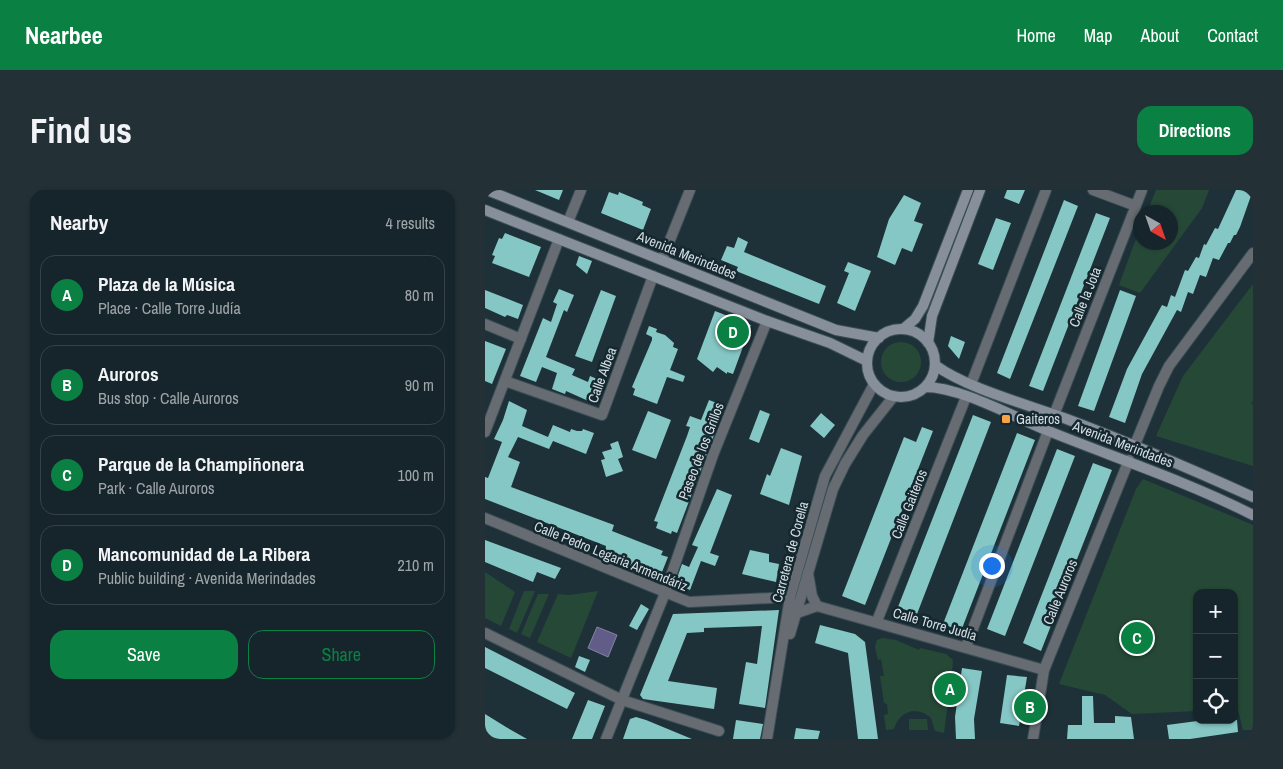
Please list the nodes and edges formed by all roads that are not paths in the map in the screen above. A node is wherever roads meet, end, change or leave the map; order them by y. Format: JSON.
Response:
{"nodes":[{"id":1,"x":487,"y":190,"type":"edge"},
{"id":2,"x":581,"y":190,"type":"edge"},
{"id":3,"x":690,"y":190,"type":"edge"},
{"id":4,"x":967,"y":190,"type":"edge"},
{"id":5,"x":981,"y":190,"type":"edge"},
{"id":6,"x":1046,"y":190,"type":"edge"},
{"id":7,"x":1093,"y":190,"type":"edge"},
{"id":8,"x":1143,"y":190,"type":"edge"},
{"id":9,"x":1133,"y":205,"type":"edge"},
{"id":10,"x":1136,"y":205,"type":"edge"},
{"id":11,"x":485,"y":210,"type":"edge"},
{"id":12,"x":1133,"y":214,"type":"edge"},
{"id":13,"x":568,"y":222,"type":"junction"},
{"id":14,"x":559,"y":240,"type":"junction"},
{"id":15,"x":1253,"y":253,"type":"edge"},
{"id":16,"x":662,"y":260,"type":"junction"},
{"id":17,"x":653,"y":276,"type":"junction"},
{"id":18,"x":767,"y":321,"type":"junction"},
{"id":19,"x":485,"y":324,"type":"edge"},
{"id":20,"x":903,"y":330,"type":"junction"},
{"id":21,"x":879,"y":338,"type":"junction"},
{"id":22,"x":521,"y":339,"type":"junction"},
{"id":23,"x":928,"y":343,"type":"junction"},
{"id":24,"x":867,"y":361,"type":"junction"},
{"id":25,"x":935,"y":365,"type":"junction"},
{"id":26,"x":505,"y":381,"type":"junction"},
{"id":27,"x":874,"y":384,"type":"junction"},
{"id":28,"x":971,"y":384,"type":"junction"},
{"id":29,"x":925,"y":387,"type":"junction"},
{"id":30,"x":894,"y":396,"type":"junction"},
{"id":31,"x":966,"y":396,"type":"junction"},
{"id":32,"x":1054,"y":415,"type":"junction"},
{"id":33,"x":487,"y":419,"type":"edge"},
{"id":34,"x":1048,"y":431,"type":"junction"},
{"id":35,"x":485,"y":432,"type":"edge"},
{"id":36,"x":1134,"y":447,"type":"junction"},
{"id":37,"x":1129,"y":460,"type":"junction"},
{"id":38,"x":1253,"y":497,"type":"edge"},
{"id":39,"x":1253,"y":515,"type":"edge"},
{"id":40,"x":485,"y":518,"type":"edge"},
{"id":41,"x":808,"y":573,"type":"junction"},
{"id":42,"x":665,"y":592,"type":"junction"},
{"id":43,"x":789,"y":597,"type":"junction"},
{"id":44,"x":817,"y":606,"type":"junction"},
{"id":45,"x":795,"y":614,"type":"junction"},
{"id":46,"x":877,"y":622,"type":"junction"},
{"id":47,"x":485,"y":633,"type":"edge"},
{"id":48,"x":966,"y":647,"type":"junction"},
{"id":49,"x":1045,"y":670,"type":"junction"},
{"id":50,"x":622,"y":700,"type":"junction"},
{"id":51,"x":719,"y":731,"type":"dead end"},
{"id":52,"x":606,"y":739,"type":"edge"},
{"id":53,"x":767,"y":739,"type":"edge"},
{"id":54,"x":773,"y":739,"type":"edge"},
{"id":55,"x":1033,"y":739,"type":"edge"}],
"edges":[{"from":1,"to":13,"type":"main road","name":"Avenida Merindades"},
{"from":2,"to":13,"type":"street"},
{"from":3,"to":16,"type":"street"},
{"from":4,"to":20,"type":"main road"},
{"from":5,"to":23,"type":"main road"},
{"from":6,"to":28,"type":"street"},
{"from":7,"to":9,"type":"street"},
{"from":8,"to":10,"type":"street","name":"Calle la Jota"},
{"from":11,"to":14,"type":"main road"},
{"from":12,"to":32,"type":"street","name":"Calle la Jota"},
{"from":13,"to":16,"type":"main road","name":"Avenida Merindades"},
{"from":14,"to":17,"type":"main road"},
{"from":14,"to":22,"type":"street"},
{"from":15,"to":36,"type":"street"},
{"from":16,"to":21,"type":"main road","name":"Avenida Merindades"},
{"from":17,"to":18,"type":"main road"},
{"from":17,"to":26,"type":"street","name":"Calle Albea"},
{"from":18,"to":24,"type":"main road"},
{"from":18,"to":42,"type":"street","name":"Paseo de los Grillos"},
{"from":19,"to":22,"type":"street"},
{"from":20,"to":21,"type":"main road"},
{"from":20,"to":23,"type":"main road"},
{"from":21,"to":24,"type":"main road"},
{"from":22,"to":26,"type":"street"},
{"from":23,"to":25,"type":"main road"},
{"from":24,"to":27,"type":"main road"},
{"from":25,"to":28,"type":"main road","name":"Avenida Merindades"},
{"from":25,"to":29,"type":"main road"},
{"from":26,"to":33,"type":"street"},
{"from":27,"to":30,"type":"main road"},
{"from":27,"to":43,"type":"street","name":"Carretera de Corella"},
{"from":28,"to":32,"type":"main road","name":"Avenida Merindades"},
{"from":29,"to":30,"type":"main road"},
{"from":29,"to":31,"type":"main road","name":"Avenida Merindades"},
{"from":30,"to":41,"type":"street","name":"Carretera de Corella"},
{"from":31,"to":34,"type":"main road","name":"Avenida Merindades"},
{"from":31,"to":46,"type":"street","name":"Calle Gaiteros"},
{"from":32,"to":36,"type":"main road","name":"Avenida Merindades"},
{"from":33,"to":35,"type":"street"},
{"from":34,"to":37,"type":"main road","name":"Avenida Merindades"},
{"from":34,"to":48,"type":"street"},
{"from":36,"to":38,"type":"main road","name":"Avenida Merindades"},
{"from":37,"to":39,"type":"main road","name":"Avenida Merindades"},
{"from":37,"to":49,"type":"street","name":"Calle Auroros"},
{"from":40,"to":42,"type":"street","name":"Calle Pedro Legaria Armendáriz"},
{"from":41,"to":44,"type":"street"},
{"from":41,"to":45,"type":"street","name":"Carretera de Corella"},
{"from":42,"to":43,"type":"street","name":"Calle Pedro Legaria Armendáriz"},
{"from":42,"to":50,"type":"street","name":"Paseo de los Grillos"},
{"from":43,"to":53,"type":"street","name":"Carretera de Corella"},
{"from":44,"to":45,"type":"street"},
{"from":44,"to":46,"type":"street","name":"Calle Torre Judía"},
{"from":45,"to":54,"type":"street","name":"Carretera de Corella"},
{"from":46,"to":48,"type":"street","name":"Calle Torre Judía"},
{"from":47,"to":50,"type":"street"},
{"from":48,"to":49,"type":"street","name":"Calle Torre Judía"},
{"from":49,"to":55,"type":"street","name":"Calle Auroros"},
{"from":50,"to":51,"type":"street"},
{"from":50,"to":52,"type":"street","name":"Paseo de los Grillos"}]}
